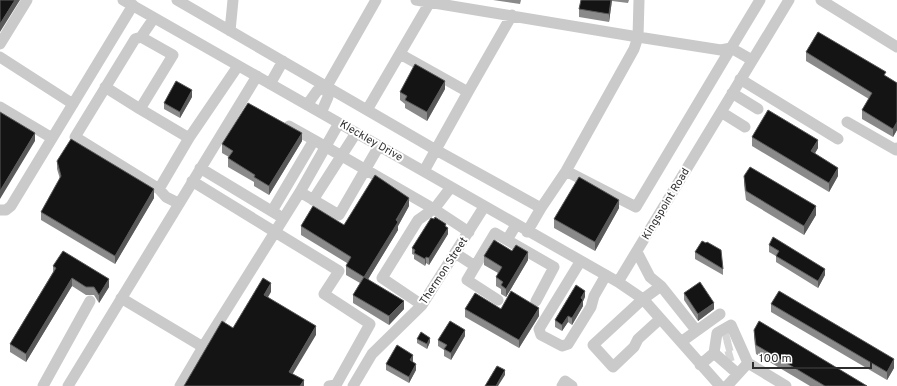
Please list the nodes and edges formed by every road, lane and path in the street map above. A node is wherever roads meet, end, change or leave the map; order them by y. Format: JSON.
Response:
{"nodes":[{"id":1,"x":28,"y":0,"type":"edge"},
{"id":2,"x":177,"y":0,"type":"edge"},
{"id":3,"x":233,"y":0,"type":"edge"},
{"id":4,"x":376,"y":0,"type":"edge"},
{"id":5,"x":416,"y":0,"type":"edge"},
{"id":6,"x":640,"y":0,"type":"edge"},
{"id":7,"x":760,"y":0,"type":"edge"},
{"id":8,"x":790,"y":0,"type":"edge"},
{"id":9,"x":821,"y":0,"type":"edge"},
{"id":10,"x":430,"y":2,"type":"junction"},
{"id":11,"x":128,"y":3,"type":"edge"},
{"id":12,"x":512,"y":15,"type":"junction"},
{"id":13,"x":154,"y":18,"type":"junction"},
{"id":14,"x":230,"y":30,"type":"junction"},
{"id":15,"x":141,"y":37,"type":"junction"},
{"id":16,"x":638,"y":37,"type":"junction"},
{"id":17,"x":0,"y":44,"type":"edge"},
{"id":18,"x":897,"y":47,"type":"edge"},
{"id":19,"x":731,"y":48,"type":"junction"},
{"id":20,"x":400,"y":54,"type":"junction"},
{"id":21,"x":0,"y":58,"type":"edge"},
{"id":22,"x":283,"y":60,"type":"junction"},
{"id":23,"x":752,"y":60,"type":"junction"},
{"id":24,"x":238,"y":66,"type":"junction"},
{"id":25,"x":257,"y":76,"type":"junction"},
{"id":26,"x":740,"y":80,"type":"junction"},
{"id":27,"x":270,"y":84,"type":"junction"},
{"id":28,"x":327,"y":86,"type":"junction"},
{"id":29,"x":105,"y":87,"type":"junction"},
{"id":30,"x":468,"y":92,"type":"junction"},
{"id":31,"x":732,"y":93,"type":"junction"},
{"id":32,"x":242,"y":100,"type":"junction"},
{"id":33,"x":73,"y":104,"type":"junction"},
{"id":34,"x":307,"y":105,"type":"junction"},
{"id":35,"x":0,"y":107,"type":"edge"},
{"id":36,"x":255,"y":107,"type":"edge"},
{"id":37,"x":140,"y":109,"type":"junction"},
{"id":38,"x":758,"y":109,"type":"dead end"},
{"id":39,"x":367,"y":110,"type":"junction"},
{"id":40,"x":721,"y":112,"type":"junction"},
{"id":41,"x":321,"y":113,"type":"junction"},
{"id":42,"x":281,"y":122,"type":"edge"},
{"id":43,"x":847,"y":122,"type":"dead end"},
{"id":44,"x":338,"y":123,"type":"junction"},
{"id":45,"x":745,"y":127,"type":"dead end"},
{"id":46,"x":356,"y":132,"type":"junction"},
{"id":47,"x":52,"y":138,"type":"junction"},
{"id":48,"x":189,"y":138,"type":"junction"},
{"id":49,"x":838,"y":139,"type":"dead end"},
{"id":50,"x":314,"y":140,"type":"junction"},
{"id":51,"x":326,"y":146,"type":"junction"},
{"id":52,"x":379,"y":146,"type":"junction"},
{"id":53,"x":897,"y":148,"type":"edge"},
{"id":54,"x":436,"y":150,"type":"junction"},
{"id":55,"x":341,"y":156,"type":"junction"},
{"id":56,"x":200,"y":168,"type":"junction"},
{"id":57,"x":366,"y":170,"type":"junction"},
{"id":58,"x":424,"y":171,"type":"junction"},
{"id":59,"x":566,"y":171,"type":"junction"},
{"id":60,"x":192,"y":181,"type":"junction"},
{"id":61,"x":451,"y":187,"type":"junction"},
{"id":62,"x":159,"y":189,"type":"junction"},
{"id":63,"x":300,"y":192,"type":"junction"},
{"id":64,"x":313,"y":200,"type":"junction"},
{"id":65,"x":178,"y":203,"type":"junction"},
{"id":66,"x":484,"y":207,"type":"junction"},
{"id":67,"x":541,"y":208,"type":"junction"},
{"id":68,"x":434,"y":209,"type":"junction"},
{"id":69,"x":0,"y":210,"type":"edge"},
{"id":70,"x":272,"y":211,"type":"junction"},
{"id":71,"x":284,"y":218,"type":"junction"},
{"id":72,"x":516,"y":225,"type":"junction"},
{"id":73,"x":275,"y":232,"type":"junction"},
{"id":74,"x":469,"y":232,"type":"junction"},
{"id":75,"x":527,"y":232,"type":"junction"},
{"id":76,"x":507,"y":240,"type":"junction"},
{"id":77,"x":545,"y":242,"type":"junction"},
{"id":78,"x":563,"y":252,"type":"junction"},
{"id":79,"x":637,"y":252,"type":"junction"},
{"id":80,"x":455,"y":253,"type":"junction"},
{"id":81,"x":536,"y":257,"type":"junction"},
{"id":82,"x":580,"y":262,"type":"junction"},
{"id":83,"x":475,"y":266,"type":"junction"},
{"id":84,"x":554,"y":267,"type":"junction"},
{"id":85,"x":606,"y":275,"type":"junction"},
{"id":86,"x":618,"y":282,"type":"junction"},
{"id":87,"x":661,"y":286,"type":"junction"},
{"id":88,"x":121,"y":298,"type":"junction"},
{"id":89,"x":642,"y":299,"type":"junction"},
{"id":90,"x":498,"y":300,"type":"dead end"},
{"id":91,"x":90,"y":301,"type":"dead end"},
{"id":92,"x":536,"y":301,"type":"dead end"},
{"id":93,"x":422,"y":305,"type":"junction"},
{"id":94,"x":720,"y":314,"type":"dead end"},
{"id":95,"x":660,"y":319,"type":"junction"},
{"id":96,"x":696,"y":330,"type":"junction"},
{"id":97,"x":681,"y":342,"type":"junction"},
{"id":98,"x":203,"y":347,"type":"junction"},
{"id":99,"x":728,"y":348,"type":"junction"},
{"id":100,"x":700,"y":365,"type":"junction"},
{"id":101,"x":738,"y":374,"type":"junction"},
{"id":102,"x":355,"y":385,"type":"edge"},
{"id":103,"x":43,"y":386,"type":"edge"},
{"id":104,"x":68,"y":386,"type":"edge"},
{"id":105,"x":180,"y":386,"type":"edge"},
{"id":106,"x":329,"y":386,"type":"edge"},
{"id":107,"x":562,"y":386,"type":"edge"},
{"id":108,"x":572,"y":386,"type":"edge"},
{"id":109,"x":720,"y":386,"type":"edge"},
{"id":110,"x":727,"y":386,"type":"edge"},
{"id":111,"x":786,"y":386,"type":"edge"}],
"edges":[{"from":1,"to":17,"type":"street"},
{"from":2,"to":14,"type":"street"},
{"from":3,"to":14,"type":"street"},
{"from":4,"to":28,"type":"street"},
{"from":5,"to":10,"type":"street"},
{"from":6,"to":16,"type":"street"},
{"from":7,"to":19,"type":"street"},
{"from":8,"to":23,"type":"street","name":"Kingspoint Road"},
{"from":9,"to":18,"type":"street"},
{"from":10,"to":12,"type":"street"},
{"from":10,"to":20,"type":"street"},
{"from":11,"to":13,"type":"street","name":"Kleckley Drive"},
{"from":11,"to":33,"type":"street"},
{"from":12,"to":16,"type":"street"},
{"from":12,"to":30,"type":"street"},
{"from":13,"to":15,"type":"street"},
{"from":13,"to":24,"type":"street","name":"Kleckley Drive"},
{"from":14,"to":22,"type":"street"},
{"from":15,"to":29,"type":"street"},
{"from":15,"to":37,"type":"street"},
{"from":16,"to":19,"type":"street"},
{"from":16,"to":59,"type":"street"},
{"from":19,"to":23,"type":"street"},
{"from":19,"to":59,"type":"street"},
{"from":20,"to":30,"type":"street"},
{"from":20,"to":39,"type":"street"},
{"from":21,"to":33,"type":"street"},
{"from":22,"to":27,"type":"street"},
{"from":22,"to":28,"type":"street"},
{"from":23,"to":26,"type":"street","name":"Kingspoint Road"},
{"from":24,"to":25,"type":"street","name":"Kleckley Drive"},
{"from":24,"to":48,"type":"street"},
{"from":25,"to":27,"type":"street","name":"Kleckley Drive"},
{"from":25,"to":32,"type":"street"},
{"from":26,"to":31,"type":"street","name":"Kingspoint Road"},
{"from":26,"to":49,"type":"street"},
{"from":27,"to":34,"type":"street","name":"Kleckley Drive"},
{"from":28,"to":34,"type":"street"},
{"from":28,"to":39,"type":"street"},
{"from":28,"to":41,"type":"street"},
{"from":29,"to":37,"type":"street"},
{"from":29,"to":62,"type":"street"},
{"from":30,"to":54,"type":"street"},
{"from":31,"to":38,"type":"street"},
{"from":31,"to":40,"type":"street","name":"Kingspoint Road"},
{"from":32,"to":36,"type":"street"},
{"from":32,"to":56,"type":"street"},
{"from":33,"to":47,"type":"street"},
{"from":34,"to":41,"type":"street","name":"Kleckley Drive"},
{"from":35,"to":47,"type":"street"},
{"from":37,"to":48,"type":"street"},
{"from":39,"to":54,"type":"street"},
{"from":40,"to":45,"type":"street"},
{"from":40,"to":79,"type":"street","name":"Kingspoint Road"},
{"from":41,"to":44,"type":"street","name":"Kleckley Drive"},
{"from":42,"to":50,"type":"street"},
{"from":43,"to":53,"type":"street"},
{"from":44,"to":46,"type":"street","name":"Kleckley Drive"},
{"from":44,"to":51,"type":"street"},
{"from":46,"to":52,"type":"street","name":"Kleckley Drive"},
{"from":46,"to":55,"type":"street"},
{"from":47,"to":69,"type":"street"},
{"from":48,"to":62,"type":"street"},
{"from":50,"to":51,"type":"street"},
{"from":50,"to":70,"type":"street"},
{"from":51,"to":55,"type":"street"},
{"from":51,"to":63,"type":"street"},
{"from":52,"to":57,"type":"street"},
{"from":52,"to":58,"type":"street","name":"Kleckley Drive"},
{"from":54,"to":58,"type":"street"},
{"from":54,"to":67,"type":"street"},
{"from":55,"to":57,"type":"street"},
{"from":55,"to":64,"type":"street"},
{"from":56,"to":60,"type":"street"},
{"from":56,"to":70,"type":"street"},
{"from":57,"to":64,"type":"street"},
{"from":57,"to":68,"type":"street"},
{"from":58,"to":61,"type":"street","name":"Kleckley Drive"},
{"from":59,"to":67,"type":"street"},
{"from":60,"to":65,"type":"street"},
{"from":60,"to":73,"type":"street"},
{"from":61,"to":66,"type":"street","name":"Kleckley Drive"},
{"from":61,"to":68,"type":"street"},
{"from":62,"to":65,"type":"street"},
{"from":63,"to":64,"type":"street"},
{"from":63,"to":71,"type":"street"},
{"from":65,"to":88,"type":"street"},
{"from":66,"to":72,"type":"street","name":"Kleckley Drive"},
{"from":66,"to":74,"type":"street","name":"Thermon Street"},
{"from":67,"to":75,"type":"street"},
{"from":68,"to":74,"type":"street"},
{"from":68,"to":93,"type":"street"},
{"from":70,"to":71,"type":"street"},
{"from":71,"to":73,"type":"street"},
{"from":72,"to":75,"type":"street","name":"Kleckley Drive"},
{"from":72,"to":76,"type":"street"},
{"from":73,"to":98,"type":"street"},
{"from":73,"to":106,"type":"street"},
{"from":74,"to":80,"type":"street","name":"Thermon Street"},
{"from":75,"to":77,"type":"street","name":"Kleckley Drive"},
{"from":76,"to":81,"type":"street"},
{"from":76,"to":83,"type":"street"},
{"from":77,"to":78,"type":"street","name":"Kleckley Drive"},
{"from":77,"to":81,"type":"street"},
{"from":78,"to":82,"type":"street","name":"Kleckley Drive"},
{"from":78,"to":84,"type":"street"},
{"from":79,"to":86,"type":"street","name":"Kingspoint Road"},
{"from":79,"to":87,"type":"street"},
{"from":80,"to":83,"type":"street"},
{"from":80,"to":93,"type":"street","name":"Thermon Street"},
{"from":81,"to":84,"type":"street"},
{"from":82,"to":85,"type":"street","name":"Kleckley Drive"},
{"from":82,"to":85,"type":"street"},
{"from":83,"to":90,"type":"street"},
{"from":84,"to":92,"type":"street"},
{"from":85,"to":86,"type":"street","name":"Kleckley Drive"},
{"from":86,"to":89,"type":"street"},
{"from":87,"to":89,"type":"street"},
{"from":87,"to":96,"type":"street"},
{"from":88,"to":98,"type":"street"},
{"from":88,"to":104,"type":"street"},
{"from":89,"to":95,"type":"street"},
{"from":89,"to":95,"type":"street"},
{"from":91,"to":103,"type":"street"},
{"from":93,"to":102,"type":"street","name":"Thermon Street"},
{"from":94,"to":96,"type":"street"},
{"from":95,"to":97,"type":"street"},
{"from":96,"to":97,"type":"street"},
{"from":97,"to":100,"type":"street"},
{"from":98,"to":105,"type":"street"},
{"from":99,"to":100,"type":"street"},
{"from":99,"to":101,"type":"street"},
{"from":99,"to":101,"type":"street"},
{"from":99,"to":111,"type":"street"},
{"from":100,"to":109,"type":"street"},
{"from":101,"to":110,"type":"street"},
{"from":107,"to":108,"type":"street"}]}
